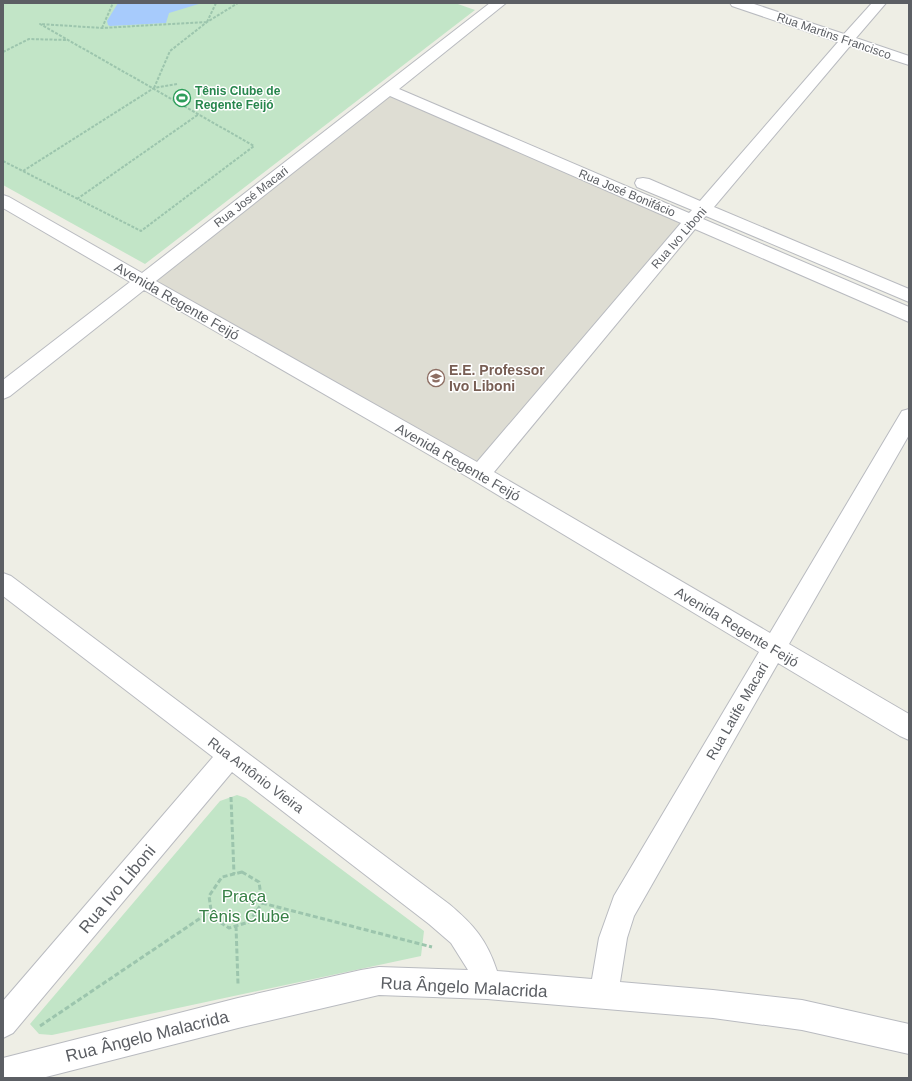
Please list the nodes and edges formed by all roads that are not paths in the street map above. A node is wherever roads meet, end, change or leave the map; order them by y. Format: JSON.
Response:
{"nodes":[{"id":1,"x":737,"y":3,"type":"edge"},
{"id":2,"x":774,"y":3,"type":"edge"},
{"id":3,"x":879,"y":3,"type":"edge"},
{"id":4,"x":494,"y":4,"type":"edge"},
{"id":5,"x":851,"y":35,"type":"junction"},
{"id":6,"x":909,"y":48,"type":"edge"},
{"id":7,"x":909,"y":61,"type":"edge"},
{"id":8,"x":395,"y":85,"type":"junction"},
{"id":9,"x":3,"y":201,"type":"edge"},
{"id":10,"x":698,"y":215,"type":"junction"},
{"id":11,"x":143,"y":282,"type":"junction"},
{"id":12,"x":909,"y":296,"type":"edge"},
{"id":13,"x":909,"y":315,"type":"edge"},
{"id":14,"x":3,"y":391,"type":"edge"},
{"id":15,"x":909,"y":417,"type":"edge"},
{"id":16,"x":480,"y":474,"type":"junction"},
{"id":17,"x":3,"y":583,"type":"edge"},
{"id":18,"x":774,"y":649,"type":"junction"},
{"id":19,"x":909,"y":728,"type":"edge"},
{"id":20,"x":230,"y":756,"type":"junction"},
{"id":21,"x":487,"y":986,"type":"junction"},
{"id":22,"x":604,"y":995,"type":"junction"},
{"id":23,"x":3,"y":1023,"type":"edge"},
{"id":24,"x":909,"y":1038,"type":"edge"},
{"id":25,"x":3,"y":1073,"type":"edge"}],
"edges":[{"from":1,"to":5,"type":"street","name":"Rua Martins Francisco"},
{"from":2,"to":5,"type":"street","name":"Rua Martins Francisco"},
{"from":3,"to":5,"type":"street","name":"Rua Ivo Liboni"},
{"from":4,"to":8,"type":"street","name":"Rua José Macari"},
{"from":5,"to":6,"type":"street","name":"Rua Martins Francisco"},
{"from":5,"to":7,"type":"street","name":"Rua Martins Francisco"},
{"from":5,"to":10,"type":"street","name":"Rua Ivo Liboni"},
{"from":8,"to":10,"type":"street","name":"Rua José Bonifácio"},
{"from":8,"to":11,"type":"street","name":"Rua José Macari"},
{"from":9,"to":11,"type":"street","name":"Avenida Regente Feijó"},
{"from":10,"to":12,"type":"street","name":"Rua José Bonifácio"},
{"from":10,"to":13,"type":"street","name":"Rua José Bonifácio"},
{"from":10,"to":16,"type":"street","name":"Rua Ivo Liboni"},
{"from":11,"to":14,"type":"street","name":"Rua José Macari"},
{"from":11,"to":16,"type":"street","name":"Avenida Regente Feijó"},
{"from":15,"to":18,"type":"street","name":"Rua Latife Macari"},
{"from":16,"to":18,"type":"street","name":"Avenida Regente Feijó"},
{"from":17,"to":20,"type":"street","name":"Rua Antônio Vieira"},
{"from":18,"to":19,"type":"street","name":"Avenida Regente Feijó"},
{"from":18,"to":22,"type":"street","name":"Rua Latife Macari"},
{"from":20,"to":21,"type":"street","name":"Rua Antônio Vieira"},
{"from":20,"to":23,"type":"street","name":"Rua Ivo Liboni"},
{"from":21,"to":22,"type":"street","name":"Rua Ângelo Malacrida"},
{"from":21,"to":25,"type":"street","name":"Rua Ângelo Malacrida"},
{"from":22,"to":24,"type":"street","name":"Rua Ângelo Malacrida"}]}
